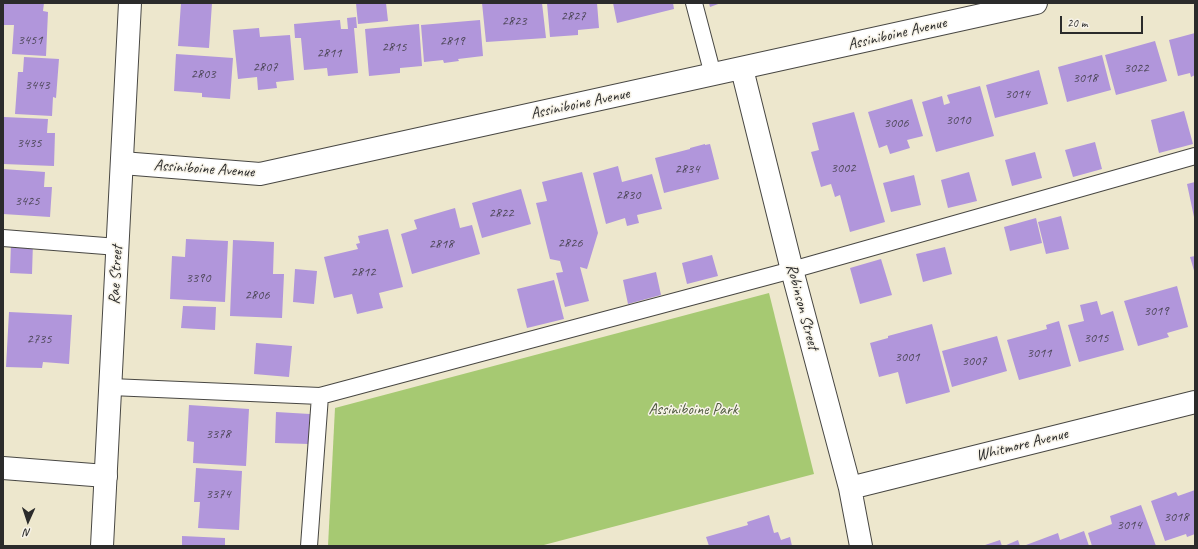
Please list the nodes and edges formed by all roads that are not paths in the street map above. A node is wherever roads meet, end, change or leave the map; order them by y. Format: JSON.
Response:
{"nodes":[{"id":1,"x":130,"y":3,"type":"edge"},
{"id":2,"x":694,"y":3,"type":"edge"},
{"id":3,"x":1036,"y":3,"type":"edge"},
{"id":4,"x":742,"y":69,"type":"junction"},
{"id":5,"x":713,"y":75,"type":"junction"},
{"id":6,"x":1195,"y":156,"type":"edge"},
{"id":7,"x":122,"y":163,"type":"junction"},
{"id":8,"x":3,"y":238,"type":"edge"},
{"id":9,"x":118,"y":247,"type":"junction"},
{"id":10,"x":792,"y":270,"type":"junction"},
{"id":11,"x":110,"y":387,"type":"junction"},
{"id":12,"x":320,"y":396,"type":"junction"},
{"id":13,"x":1195,"y":402,"type":"edge"},
{"id":14,"x":3,"y":468,"type":"edge"},
{"id":15,"x":106,"y":476,"type":"junction"},
{"id":16,"x":850,"y":488,"type":"junction"},
{"id":17,"x":102,"y":546,"type":"edge"},
{"id":18,"x":309,"y":546,"type":"edge"},
{"id":19,"x":861,"y":546,"type":"edge"}],
"edges":[{"from":1,"to":7,"type":"street","name":"Rae Street"},
{"from":2,"to":5,"type":"lane"},
{"from":3,"to":4,"type":"street","name":"Assiniboine Avenue"},
{"from":4,"to":5,"type":"street","name":"Assiniboine Avenue"},
{"from":4,"to":10,"type":"street","name":"Robinson Street"},
{"from":5,"to":7,"type":"street","name":"Assiniboine Avenue"},
{"from":6,"to":10,"type":"lane"},
{"from":7,"to":9,"type":"street","name":"Rae Street"},
{"from":8,"to":9,"type":"lane"},
{"from":9,"to":11,"type":"street","name":"Rae Street"},
{"from":10,"to":12,"type":"lane"},
{"from":10,"to":16,"type":"street","name":"Robinson Street"},
{"from":11,"to":12,"type":"lane"},
{"from":11,"to":15,"type":"street","name":"Rae Street"},
{"from":12,"to":18,"type":"lane"},
{"from":13,"to":16,"type":"street","name":"Whitmore Avenue"},
{"from":14,"to":15,"type":"street"},
{"from":15,"to":17,"type":"street","name":"Rae Street"},
{"from":16,"to":19,"type":"street","name":"Robinson Street"}]}
